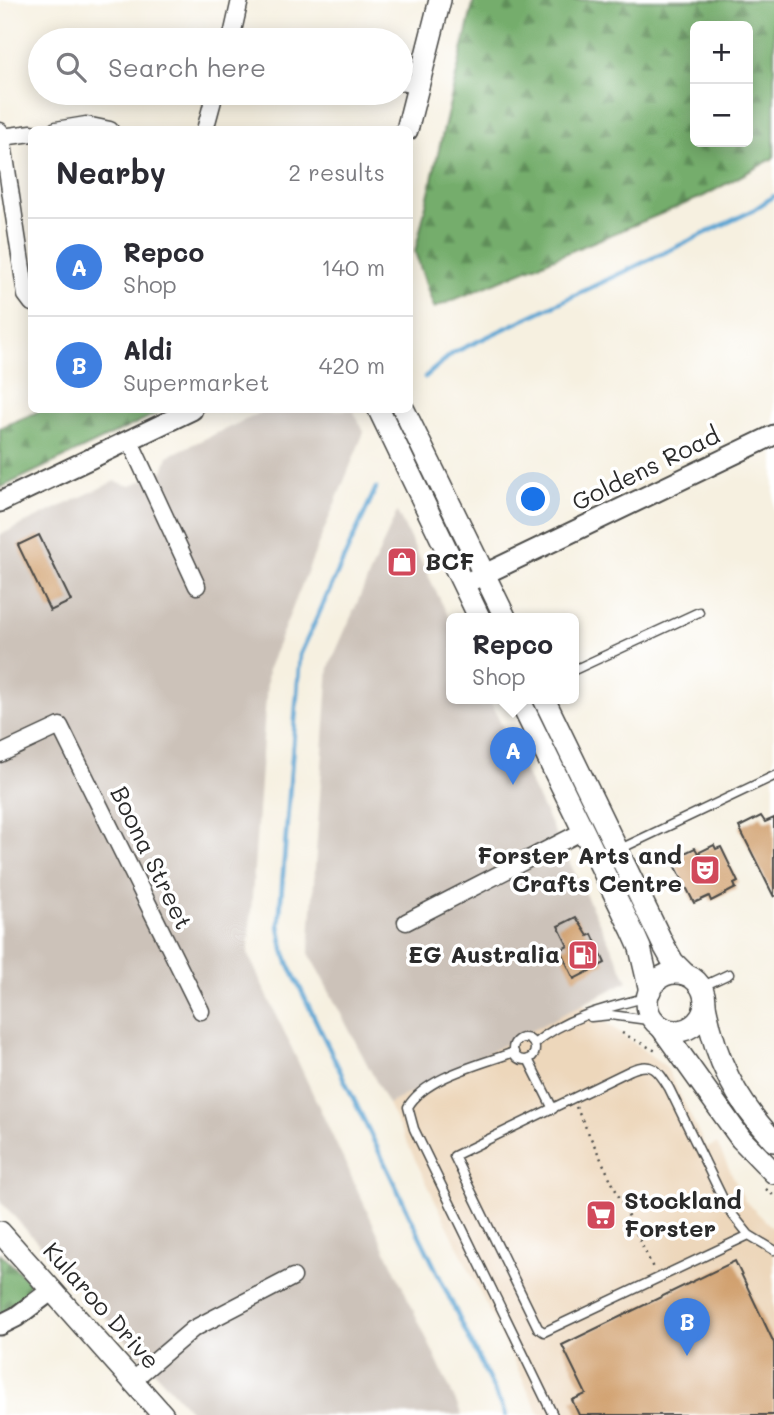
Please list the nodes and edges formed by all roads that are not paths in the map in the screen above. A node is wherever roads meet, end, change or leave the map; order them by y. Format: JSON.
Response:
{"nodes":[{"id":1,"x":240,"y":0,"type":"edge"},
{"id":2,"x":440,"y":0,"type":"edge"},
{"id":3,"x":236,"y":28,"type":"edge"},
{"id":4,"x":413,"y":73,"type":"edge"},
{"id":5,"x":212,"y":105,"type":"edge"},
{"id":6,"x":408,"y":105,"type":"edge"},
{"id":7,"x":206,"y":126,"type":"edge"},
{"id":8,"x":407,"y":126,"type":"edge"},
{"id":9,"x":28,"y":133,"type":"edge"},
{"id":10,"x":1,"y":134,"type":"edge"},
{"id":11,"x":28,"y":298,"type":"edge"},
{"id":12,"x":185,"y":413,"type":"edge"},
{"id":13,"x":380,"y":413,"type":"edge"},
{"id":14,"x":405,"y":413,"type":"edge"},
{"id":15,"x":774,"y":435,"type":"edge"},
{"id":16,"x":129,"y":439,"type":"junction"},
{"id":17,"x":0,"y":502,"type":"edge"},
{"id":18,"x":484,"y":575,"type":"junction"},
{"id":19,"x":464,"y":584,"type":"junction"},
{"id":20,"x":197,"y":586,"type":"dead end"},
{"id":21,"x":699,"y":612,"type":"dead end"},
{"id":22,"x":477,"y":613,"type":"edge"},
{"id":23,"x":503,"y":613,"type":"edge"},
{"id":24,"x":579,"y":668,"type":"edge"},
{"id":25,"x":521,"y":704,"type":"edge"},
{"id":26,"x":546,"y":704,"type":"edge"},
{"id":27,"x":0,"y":754,"type":"edge"},
{"id":28,"x":774,"y":776,"type":"edge"},
{"id":29,"x":583,"y":831,"type":"junction"},
{"id":30,"x":617,"y":851,"type":"junction"},
{"id":31,"x":406,"y":922,"type":"dead end"},
{"id":32,"x":729,"y":974,"type":"dead end"},
{"id":33,"x":697,"y":989,"type":"junction"},
{"id":34,"x":649,"y":994,"type":"junction"},
{"id":35,"x":201,"y":1011,"type":"dead end"},
{"id":36,"x":578,"y":1018,"type":"junction"},
{"id":37,"x":658,"y":1024,"type":"junction"},
{"id":38,"x":534,"y":1044,"type":"junction"},
{"id":39,"x":514,"y":1052,"type":"junction"},
{"id":40,"x":528,"y":1059,"type":"junction"},
{"id":41,"x":553,"y":1109,"type":"junction"},
{"id":42,"x":774,"y":1141,"type":"edge"},
{"id":43,"x":774,"y":1173,"type":"edge"},
{"id":44,"x":0,"y":1232,"type":"edge"},
{"id":45,"x":749,"y":1236,"type":"junction"},
{"id":46,"x":766,"y":1245,"type":"junction"},
{"id":47,"x":774,"y":1250,"type":"edge"},
{"id":48,"x":774,"y":1260,"type":"edge"},
{"id":49,"x":293,"y":1277,"type":"dead end"},
{"id":50,"x":52,"y":1290,"type":"junction"},
{"id":51,"x":0,"y":1325,"type":"edge"},
{"id":52,"x":132,"y":1381,"type":"junction"},
{"id":53,"x":163,"y":1415,"type":"edge"},
{"id":54,"x":553,"y":1415,"type":"edge"}],
"edges":[{"from":1,"to":3,"type":"street"},
{"from":2,"to":4,"type":"main road"},
{"from":5,"to":7,"type":"street"},
{"from":6,"to":8,"type":"main road"},
{"from":9,"to":10,"type":"street"},
{"from":10,"to":11,"type":"street"},
{"from":12,"to":16,"type":"street"},
{"from":13,"to":19,"type":"main road"},
{"from":14,"to":18,"type":"main road"},
{"from":15,"to":18,"type":"street","name":"Goldens Road"},
{"from":16,"to":17,"type":"street"},
{"from":16,"to":20,"type":"street"},
{"from":18,"to":19,"type":"street","name":"Goldens Road"},
{"from":18,"to":23,"type":"main road"},
{"from":19,"to":22,"type":"main road"},
{"from":21,"to":24,"type":"lane"},
{"from":25,"to":29,"type":"main road"},
{"from":26,"to":30,"type":"main road"},
{"from":27,"to":35,"type":"street","name":"Boona Street"},
{"from":28,"to":30,"type":"lane"},
{"from":29,"to":31,"type":"street"},
{"from":29,"to":34,"type":"main road"},
{"from":30,"to":33,"type":"main road"},
{"from":32,"to":33,"type":"lane"},
{"from":33,"to":34,"type":"main road"},
{"from":33,"to":37,"type":"main road"},
{"from":33,"to":42,"type":"main road"},
{"from":34,"to":36,"type":"lane"},
{"from":34,"to":37,"type":"main road"},
{"from":36,"to":37,"type":"lane"},
{"from":36,"to":38,"type":"lane"},
{"from":37,"to":43,"type":"main road"},
{"from":38,"to":39,"type":"lane"},
{"from":38,"to":40,"type":"lane"},
{"from":39,"to":40,"type":"lane"},
{"from":39,"to":54,"type":"lane"},
{"from":40,"to":41,"type":"lane"},
{"from":41,"to":45,"type":"lane"},
{"from":41,"to":45,"type":"lane"},
{"from":44,"to":50,"type":"main road","name":"Kularoo Drive"},
{"from":45,"to":46,"type":"lane"},
{"from":46,"to":47,"type":"lane"},
{"from":46,"to":48,"type":"lane"},
{"from":49,"to":52,"type":"street"},
{"from":50,"to":51,"type":"street"},
{"from":50,"to":52,"type":"main road","name":"Kularoo Drive"},
{"from":52,"to":53,"type":"main road","name":"Kularoo Drive"}]}
